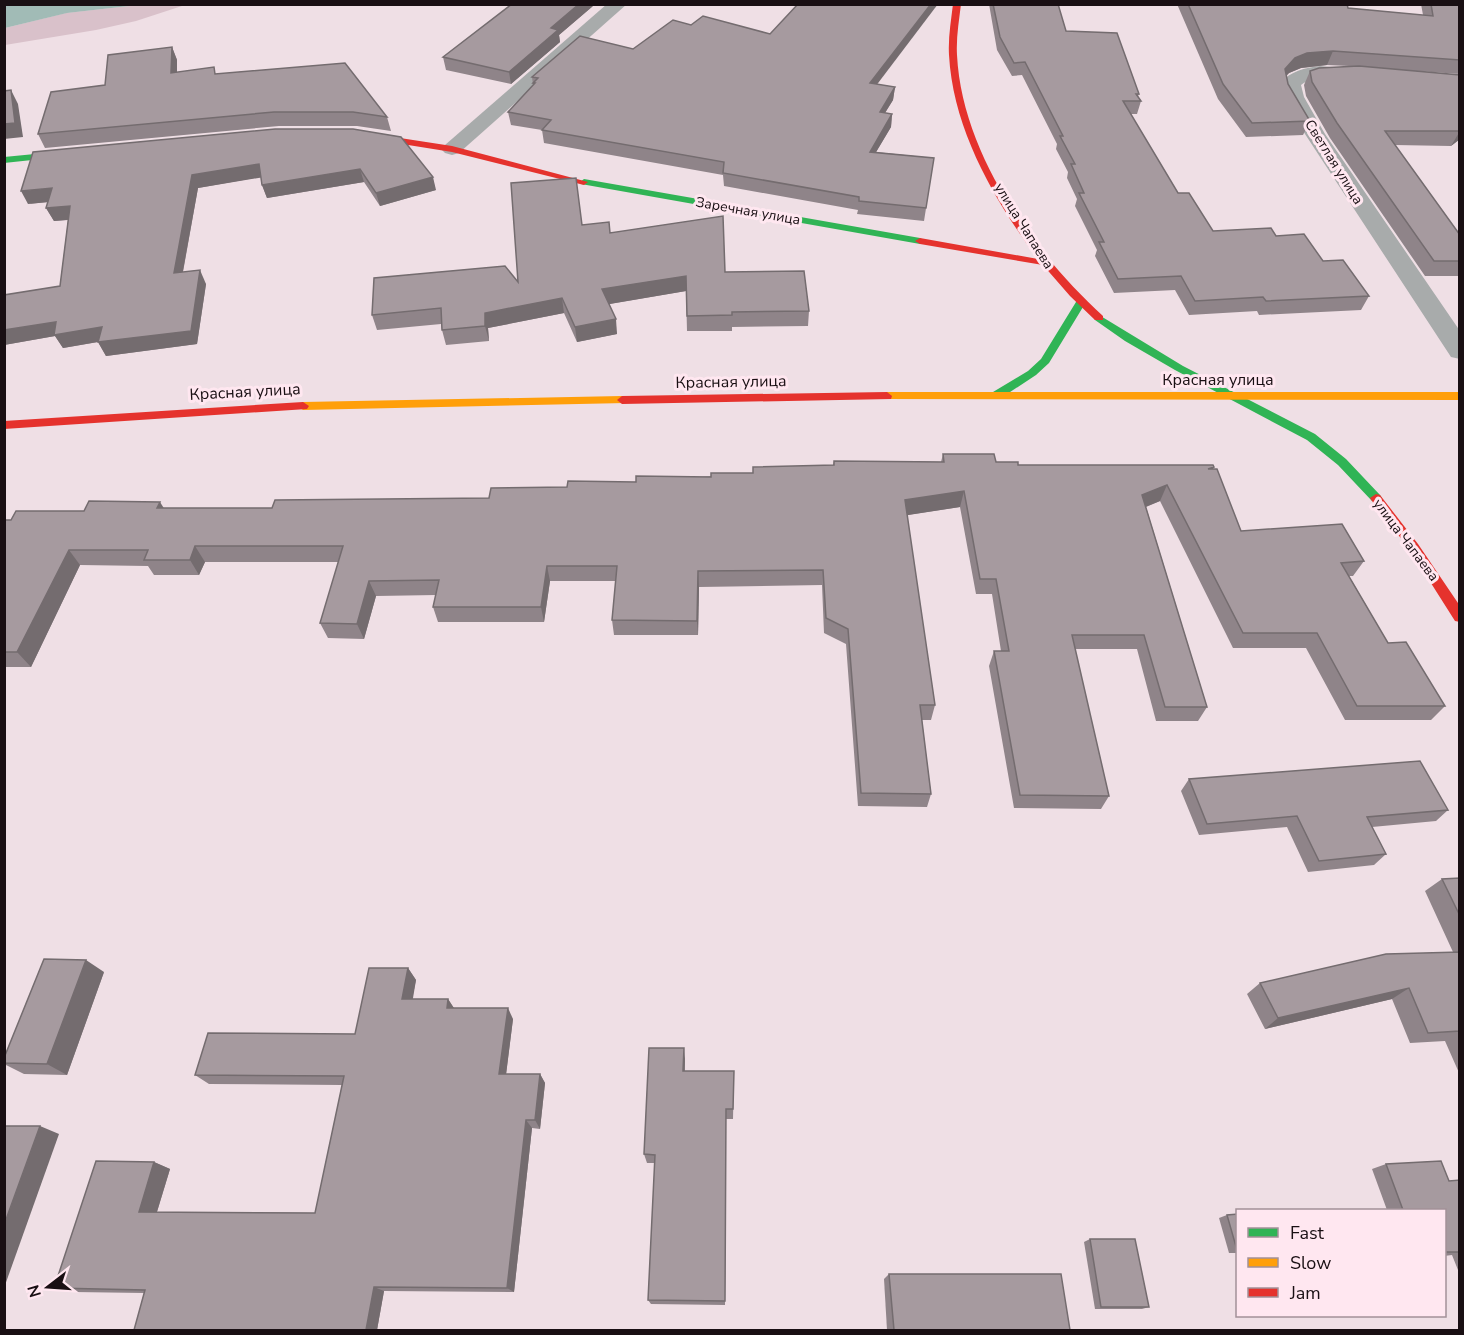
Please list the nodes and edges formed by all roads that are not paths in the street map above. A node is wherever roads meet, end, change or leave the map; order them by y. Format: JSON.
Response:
{"nodes":[{"id":1,"x":618,"y":4,"type":"edge"},
{"id":2,"x":957,"y":4,"type":"edge"},
{"id":3,"x":1371,"y":75,"type":"edge"},
{"id":4,"x":348,"y":134,"type":"edge"},
{"id":5,"x":452,"y":149,"type":"junction"},
{"id":6,"x":88,"y":152,"type":"edge"},
{"id":7,"x":4,"y":160,"type":"edge"},
{"id":8,"x":1046,"y":263,"type":"junction"},
{"id":9,"x":1081,"y":302,"type":"junction"},
{"id":10,"x":1460,"y":351,"type":"edge"},
{"id":11,"x":997,"y":395,"type":"junction"},
{"id":12,"x":1233,"y":396,"type":"junction"},
{"id":13,"x":1460,"y":396,"type":"edge"},
{"id":14,"x":4,"y":425,"type":"edge"},
{"id":15,"x":1460,"y":617,"type":"edge"}],
"edges":[{"from":1,"to":5,"type":"street"},
{"from":2,"to":8,"type":"street","name":"улица Чапаева"},
{"from":3,"to":10,"type":"street","name":"Светлая улица"},
{"from":4,"to":5,"type":"street","name":"Заречная улица"},
{"from":5,"to":8,"type":"street","name":"Заречная улица"},
{"from":6,"to":7,"type":"street"},
{"from":8,"to":9,"type":"street","name":"улица Чапаева"},
{"from":9,"to":11,"type":"street"},
{"from":9,"to":12,"type":"street","name":"улица Чапаева"},
{"from":11,"to":12,"type":"street","name":"Красная улица"},
{"from":11,"to":14,"type":"street","name":"Красная улица"},
{"from":12,"to":13,"type":"street","name":"Красная улица"},
{"from":12,"to":15,"type":"street","name":"улица Чапаева"}]}
